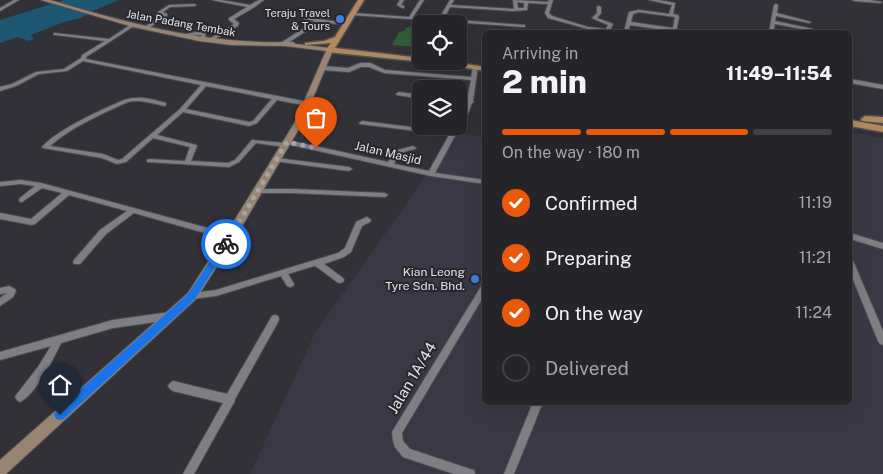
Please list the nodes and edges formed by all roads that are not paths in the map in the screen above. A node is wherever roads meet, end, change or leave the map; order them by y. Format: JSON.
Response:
{"nodes":[{"id":1,"x":17,"y":0,"type":"edge"},
{"id":2,"x":44,"y":0,"type":"edge"},
{"id":3,"x":214,"y":0,"type":"edge"},
{"id":4,"x":262,"y":0,"type":"edge"},
{"id":5,"x":361,"y":0,"type":"edge"},
{"id":6,"x":402,"y":0,"type":"edge"},
{"id":7,"x":422,"y":0,"type":"edge"},
{"id":8,"x":452,"y":0,"type":"edge"},
{"id":9,"x":650,"y":0,"type":"edge"},
{"id":10,"x":854,"y":0,"type":"edge"},
{"id":11,"x":496,"y":1,"type":"dead end"},
{"id":12,"x":515,"y":1,"type":"edge"},
{"id":13,"x":526,"y":2,"type":"junction"},
{"id":14,"x":550,"y":2,"type":"edge"},
{"id":15,"x":880,"y":3,"type":"edge"},
{"id":16,"x":194,"y":4,"type":"dead end"},
{"id":17,"x":776,"y":5,"type":"dead end"},
{"id":18,"x":449,"y":6,"type":"junction"},
{"id":19,"x":252,"y":7,"type":"junction"},
{"id":20,"x":403,"y":7,"type":"dead end"},
{"id":21,"x":599,"y":7,"type":"dead end"},
{"id":22,"x":495,"y":9,"type":"junction"},
{"id":23,"x":0,"y":10,"type":"edge"},
{"id":24,"x":514,"y":10,"type":"junction"},
{"id":25,"x":644,"y":11,"type":"junction"},
{"id":26,"x":352,"y":14,"type":"junction"},
{"id":27,"x":774,"y":14,"type":"junction"},
{"id":28,"x":444,"y":15,"type":"edge"},
{"id":29,"x":671,"y":15,"type":"junction"},
{"id":30,"x":411,"y":17,"type":"joint"},
{"id":31,"x":306,"y":18,"type":"dead end"},
{"id":32,"x":319,"y":21,"type":"junction"},
{"id":33,"x":467,"y":22,"type":"edge"},
{"id":34,"x":772,"y":22,"type":"junction"},
{"id":35,"x":809,"y":22,"type":"dead end"},
{"id":36,"x":628,"y":23,"type":"junction"},
{"id":37,"x":346,"y":24,"type":"junction"},
{"id":38,"x":132,"y":26,"type":"junction"},
{"id":39,"x":523,"y":26,"type":"dead end"},
{"id":40,"x":145,"y":28,"type":"junction"},
{"id":41,"x":598,"y":30,"type":"edge"},
{"id":42,"x":609,"y":30,"type":"edge"},
{"id":43,"x":626,"y":30,"type":"edge"},
{"id":44,"x":668,"y":30,"type":"edge"},
{"id":45,"x":674,"y":30,"type":"edge"},
{"id":46,"x":771,"y":30,"type":"edge"},
{"id":47,"x":810,"y":30,"type":"dead end"},
{"id":48,"x":56,"y":34,"type":"dead end"},
{"id":49,"x":338,"y":38,"type":"junction"},
{"id":50,"x":109,"y":40,"type":"junction"},
{"id":51,"x":207,"y":40,"type":"junction"},
{"id":52,"x":284,"y":45,"type":"junction"},
{"id":53,"x":307,"y":46,"type":"junction"},
{"id":54,"x":328,"y":56,"type":"junction"},
{"id":55,"x":412,"y":56,"type":"edge"},
{"id":56,"x":83,"y":59,"type":"junction"},
{"id":57,"x":412,"y":60,"type":"edge"},
{"id":58,"x":467,"y":63,"type":"edge"},
{"id":59,"x":467,"y":66,"type":"edge"},
{"id":60,"x":482,"y":66,"type":"edge"},
{"id":61,"x":476,"y":67,"type":"junction"},
{"id":62,"x":482,"y":67,"type":"edge"},
{"id":63,"x":472,"y":80,"type":"junction"},
{"id":64,"x":852,"y":81,"type":"edge"},
{"id":65,"x":204,"y":85,"type":"junction"},
{"id":66,"x":883,"y":87,"type":"edge"},
{"id":67,"x":0,"y":89,"type":"edge"},
{"id":68,"x":399,"y":94,"type":"dead end"},
{"id":69,"x":412,"y":96,"type":"edge"},
{"id":70,"x":275,"y":100,"type":"junction"},
{"id":71,"x":467,"y":102,"type":"edge"},
{"id":72,"x":471,"y":102,"type":"junction"},
{"id":73,"x":164,"y":104,"type":"dead end"},
{"id":74,"x":308,"y":104,"type":"junction"},
{"id":75,"x":182,"y":110,"type":"junction"},
{"id":76,"x":467,"y":110,"type":"edge"},
{"id":77,"x":852,"y":121,"type":"edge"},
{"id":78,"x":883,"y":121,"type":"edge"},
{"id":79,"x":362,"y":123,"type":"dead end"},
{"id":80,"x":883,"y":128,"type":"edge"},
{"id":81,"x":412,"y":129,"type":"edge"},
{"id":82,"x":451,"y":135,"type":"edge"},
{"id":83,"x":151,"y":136,"type":"junction"},
{"id":84,"x":286,"y":144,"type":"junction"},
{"id":85,"x":413,"y":148,"type":"dead end"},
{"id":86,"x":276,"y":160,"type":"junction"},
{"id":87,"x":149,"y":161,"type":"dead end"},
{"id":88,"x":187,"y":163,"type":"junction"},
{"id":89,"x":390,"y":165,"type":"junction"},
{"id":90,"x":349,"y":169,"type":"dead end"},
{"id":91,"x":431,"y":174,"type":"junction"},
{"id":92,"x":482,"y":182,"type":"edge"},
{"id":93,"x":0,"y":184,"type":"edge"},
{"id":94,"x":42,"y":185,"type":"junction"},
{"id":95,"x":258,"y":191,"type":"junction"},
{"id":96,"x":67,"y":193,"type":"junction"},
{"id":97,"x":385,"y":195,"type":"dead end"},
{"id":98,"x":22,"y":200,"type":"dead end"},
{"id":99,"x":132,"y":211,"type":"junction"},
{"id":100,"x":0,"y":216,"type":"edge"},
{"id":101,"x":8,"y":218,"type":"junction"},
{"id":102,"x":0,"y":220,"type":"edge"},
{"id":103,"x":367,"y":220,"type":"dead end"},
{"id":104,"x":230,"y":237,"type":"junction"},
{"id":105,"x":852,"y":237,"type":"edge"},
{"id":106,"x":883,"y":246,"type":"edge"},
{"id":107,"x":77,"y":262,"type":"dead end"},
{"id":108,"x":318,"y":263,"type":"junction"},
{"id":109,"x":852,"y":268,"type":"edge"},
{"id":110,"x":283,"y":272,"type":"junction"},
{"id":111,"x":340,"y":280,"type":"dead end"},
{"id":112,"x":290,"y":284,"type":"dead end"},
{"id":113,"x":0,"y":290,"type":"edge"},
{"id":114,"x":482,"y":292,"type":"edge"},
{"id":115,"x":192,"y":296,"type":"junction"},
{"id":116,"x":0,"y":303,"type":"edge"},
{"id":117,"x":170,"y":316,"type":"junction"},
{"id":118,"x":275,"y":319,"type":"dead end"},
{"id":119,"x":58,"y":338,"type":"junction"},
{"id":120,"x":883,"y":341,"type":"edge"},
{"id":121,"x":0,"y":356,"type":"edge"},
{"id":122,"x":172,"y":386,"type":"dead end"},
{"id":123,"x":20,"y":397,"type":"dead end"},
{"id":124,"x":231,"y":400,"type":"junction"},
{"id":125,"x":537,"y":405,"type":"edge"},
{"id":126,"x":0,"y":470,"type":"edge"},
{"id":127,"x":188,"y":474,"type":"edge"},
{"id":128,"x":470,"y":474,"type":"edge"},
{"id":129,"x":509,"y":474,"type":"edge"}],
"edges":[{"from":1,"to":23,"type":"street"},
{"from":2,"to":38,"type":"main road","name":"Jalan Padang Tembak"},
{"from":3,"to":19,"type":"street"},
{"from":4,"to":19,"type":"street"},
{"from":5,"to":26,"type":"main road"},
{"from":6,"to":20,"type":"street"},
{"from":7,"to":30,"type":"street"},
{"from":8,"to":18,"type":"street"},
{"from":9,"to":25,"type":"street"},
{"from":9,"to":29,"type":"street"},
{"from":10,"to":15,"type":"street"},
{"from":11,"to":22,"type":"street"},
{"from":12,"to":13,"type":"street"},
{"from":12,"to":24,"type":"street"},
{"from":13,"to":14,"type":"street"},
{"from":13,"to":24,"type":"street"},
{"from":14,"to":41,"type":"street"},
{"from":16,"to":40,"type":"street"},
{"from":17,"to":27,"type":"street"},
{"from":18,"to":22,"type":"street"},
{"from":18,"to":28,"type":"street"},
{"from":19,"to":51,"type":"street"},
{"from":21,"to":42,"type":"street"},
{"from":22,"to":24,"type":"street"},
{"from":25,"to":29,"type":"street"},
{"from":25,"to":36,"type":"street"},
{"from":26,"to":30,"type":"street"},
{"from":26,"to":37,"type":"main road"},
{"from":27,"to":34,"type":"street"},
{"from":27,"to":35,"type":"street"},
{"from":29,"to":45,"type":"street"},
{"from":31,"to":32,"type":"street"},
{"from":32,"to":37,"type":"street"},
{"from":32,"to":52,"type":"street"},
{"from":33,"to":39,"type":"street"},
{"from":34,"to":46,"type":"street"},
{"from":34,"to":47,"type":"street"},
{"from":36,"to":43,"type":"street"},
{"from":36,"to":44,"type":"street"},
{"from":37,"to":49,"type":"main road"},
{"from":38,"to":40,"type":"main road","name":"Jalan Padang Tembak"},
{"from":38,"to":50,"type":"street"},
{"from":40,"to":51,"type":"main road","name":"Jalan Padang Tembak"},
{"from":48,"to":50,"type":"street"},
{"from":49,"to":53,"type":"main road"},
{"from":49,"to":54,"type":"main road"},
{"from":50,"to":56,"type":"street"},
{"from":51,"to":52,"type":"main road","name":"Jalan Padang Tembak"},
{"from":52,"to":53,"type":"main road","name":"Jalan Padang Tembak"},
{"from":53,"to":54,"type":"main road","name":"Jalan Padang Tembak"},
{"from":53,"to":54,"type":"main road"},
{"from":54,"to":55,"type":"main road"},
{"from":54,"to":57,"type":"main road"},
{"from":54,"to":63,"type":"street"},
{"from":54,"to":74,"type":"main road"},
{"from":56,"to":65,"type":"street"},
{"from":56,"to":67,"type":"street"},
{"from":58,"to":60,"type":"main road"},
{"from":59,"to":61,"type":"main road"},
{"from":61,"to":62,"type":"main road"},
{"from":61,"to":63,"type":"street"},
{"from":63,"to":72,"type":"street"},
{"from":64,"to":66,"type":"street"},
{"from":65,"to":70,"type":"street"},
{"from":65,"to":75,"type":"street"},
{"from":68,"to":69,"type":"street"},
{"from":70,"to":74,"type":"street"},
{"from":70,"to":75,"type":"street"},
{"from":71,"to":72,"type":"street"},
{"from":72,"to":76,"type":"street"},
{"from":73,"to":83,"type":"street"},
{"from":74,"to":84,"type":"main road"},
{"from":75,"to":83,"type":"street"},
{"from":77,"to":78,"type":"main road"},
{"from":77,"to":80,"type":"main road"},
{"from":79,"to":81,"type":"street"},
{"from":82,"to":91,"type":"street"},
{"from":83,"to":88,"type":"street"},
{"from":84,"to":86,"type":"main road"},
{"from":84,"to":88,"type":"street","name":"Jalan Masjid"},
{"from":84,"to":89,"type":"street","name":"Jalan Masjid"},
{"from":85,"to":89,"type":"street"},
{"from":86,"to":90,"type":"street"},
{"from":86,"to":95,"type":"main road"},
{"from":87,"to":88,"type":"street"},
{"from":89,"to":91,"type":"street","name":"Jalan Masjid"},
{"from":91,"to":92,"type":"street","name":"Jalan Masjid"},
{"from":93,"to":94,"type":"street"},
{"from":94,"to":96,"type":"street"},
{"from":94,"to":98,"type":"street"},
{"from":95,"to":97,"type":"street"},
{"from":95,"to":104,"type":"main road"},
{"from":96,"to":99,"type":"street"},
{"from":96,"to":101,"type":"street"},
{"from":99,"to":104,"type":"street"},
{"from":99,"to":107,"type":"street"},
{"from":100,"to":101,"type":"street"},
{"from":101,"to":102,"type":"street"},
{"from":103,"to":108,"type":"street"},
{"from":104,"to":115,"type":"main road"},
{"from":105,"to":106,"type":"street"},
{"from":108,"to":110,"type":"street"},
{"from":108,"to":111,"type":"street"},
{"from":109,"to":120,"type":"street"},
{"from":110,"to":112,"type":"street"},
{"from":110,"to":115,"type":"street"},
{"from":113,"to":116,"type":"street"},
{"from":114,"to":128,"type":"street","name":"Jalan 1A/44"},
{"from":115,"to":117,"type":"main road"},
{"from":117,"to":119,"type":"street"},
{"from":117,"to":126,"type":"main road"},
{"from":118,"to":124,"type":"street"},
{"from":119,"to":121,"type":"street"},
{"from":119,"to":123,"type":"street"},
{"from":122,"to":124,"type":"street"},
{"from":124,"to":127,"type":"street"},
{"from":125,"to":129,"type":"street"}]}
